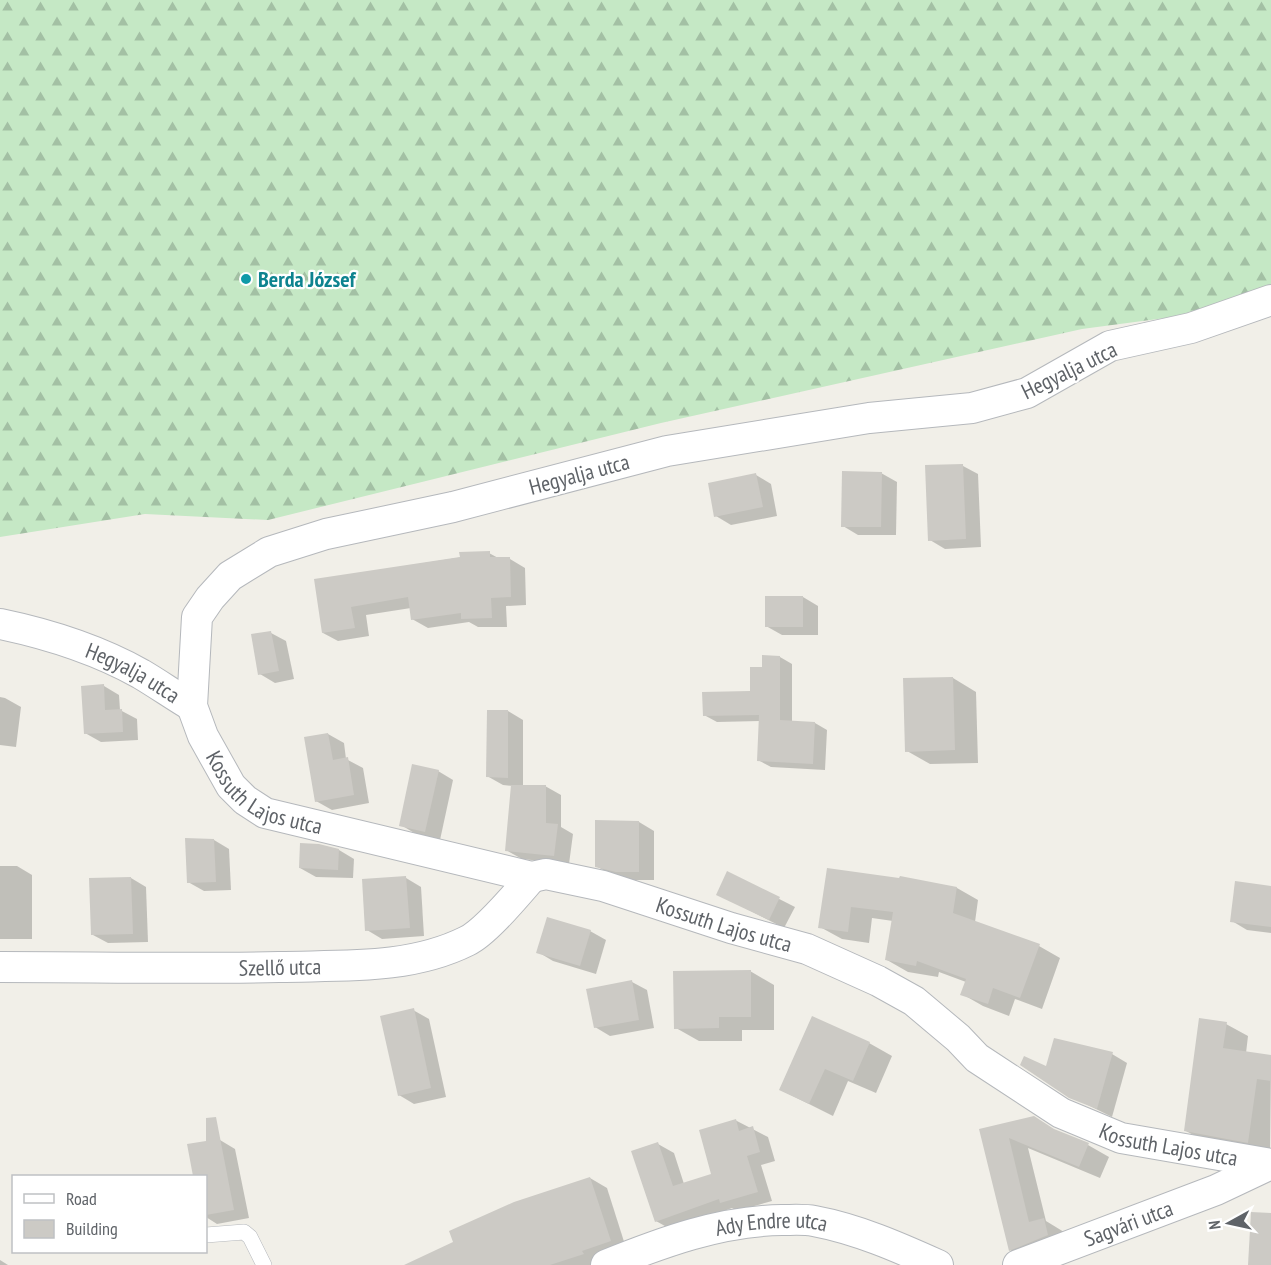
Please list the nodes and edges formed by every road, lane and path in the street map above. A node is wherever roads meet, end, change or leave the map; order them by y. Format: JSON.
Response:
{"nodes":[{"id":1,"x":1271,"y":300,"type":"edge"},
{"id":2,"x":0,"y":624,"type":"edge"},
{"id":3,"x":192,"y":706,"type":"junction"},
{"id":4,"x":532,"y":877,"type":"junction"},
{"id":5,"x":0,"y":966,"type":"edge"},
{"id":6,"x":1271,"y":1164,"type":"edge"},
{"id":7,"x":207,"y":1235,"type":"edge"},
{"id":8,"x":264,"y":1265,"type":"edge"},
{"id":9,"x":606,"y":1265,"type":"edge"},
{"id":10,"x":938,"y":1265,"type":"edge"},
{"id":11,"x":1018,"y":1265,"type":"edge"}],
"edges":[{"from":1,"to":3,"type":"street","name":"Hegyalja utca"},
{"from":2,"to":3,"type":"street","name":"Hegyalja utca"},
{"from":3,"to":4,"type":"street","name":"Kossuth Lajos utca"},
{"from":4,"to":5,"type":"street","name":"Szellő utca"},
{"from":4,"to":6,"type":"street","name":"Kossuth Lajos utca"},
{"from":6,"to":11,"type":"street","name":"Sagvári utca"},
{"from":7,"to":8,"type":"lane"},
{"from":9,"to":10,"type":"street","name":"Ady Endre utca"}]}
